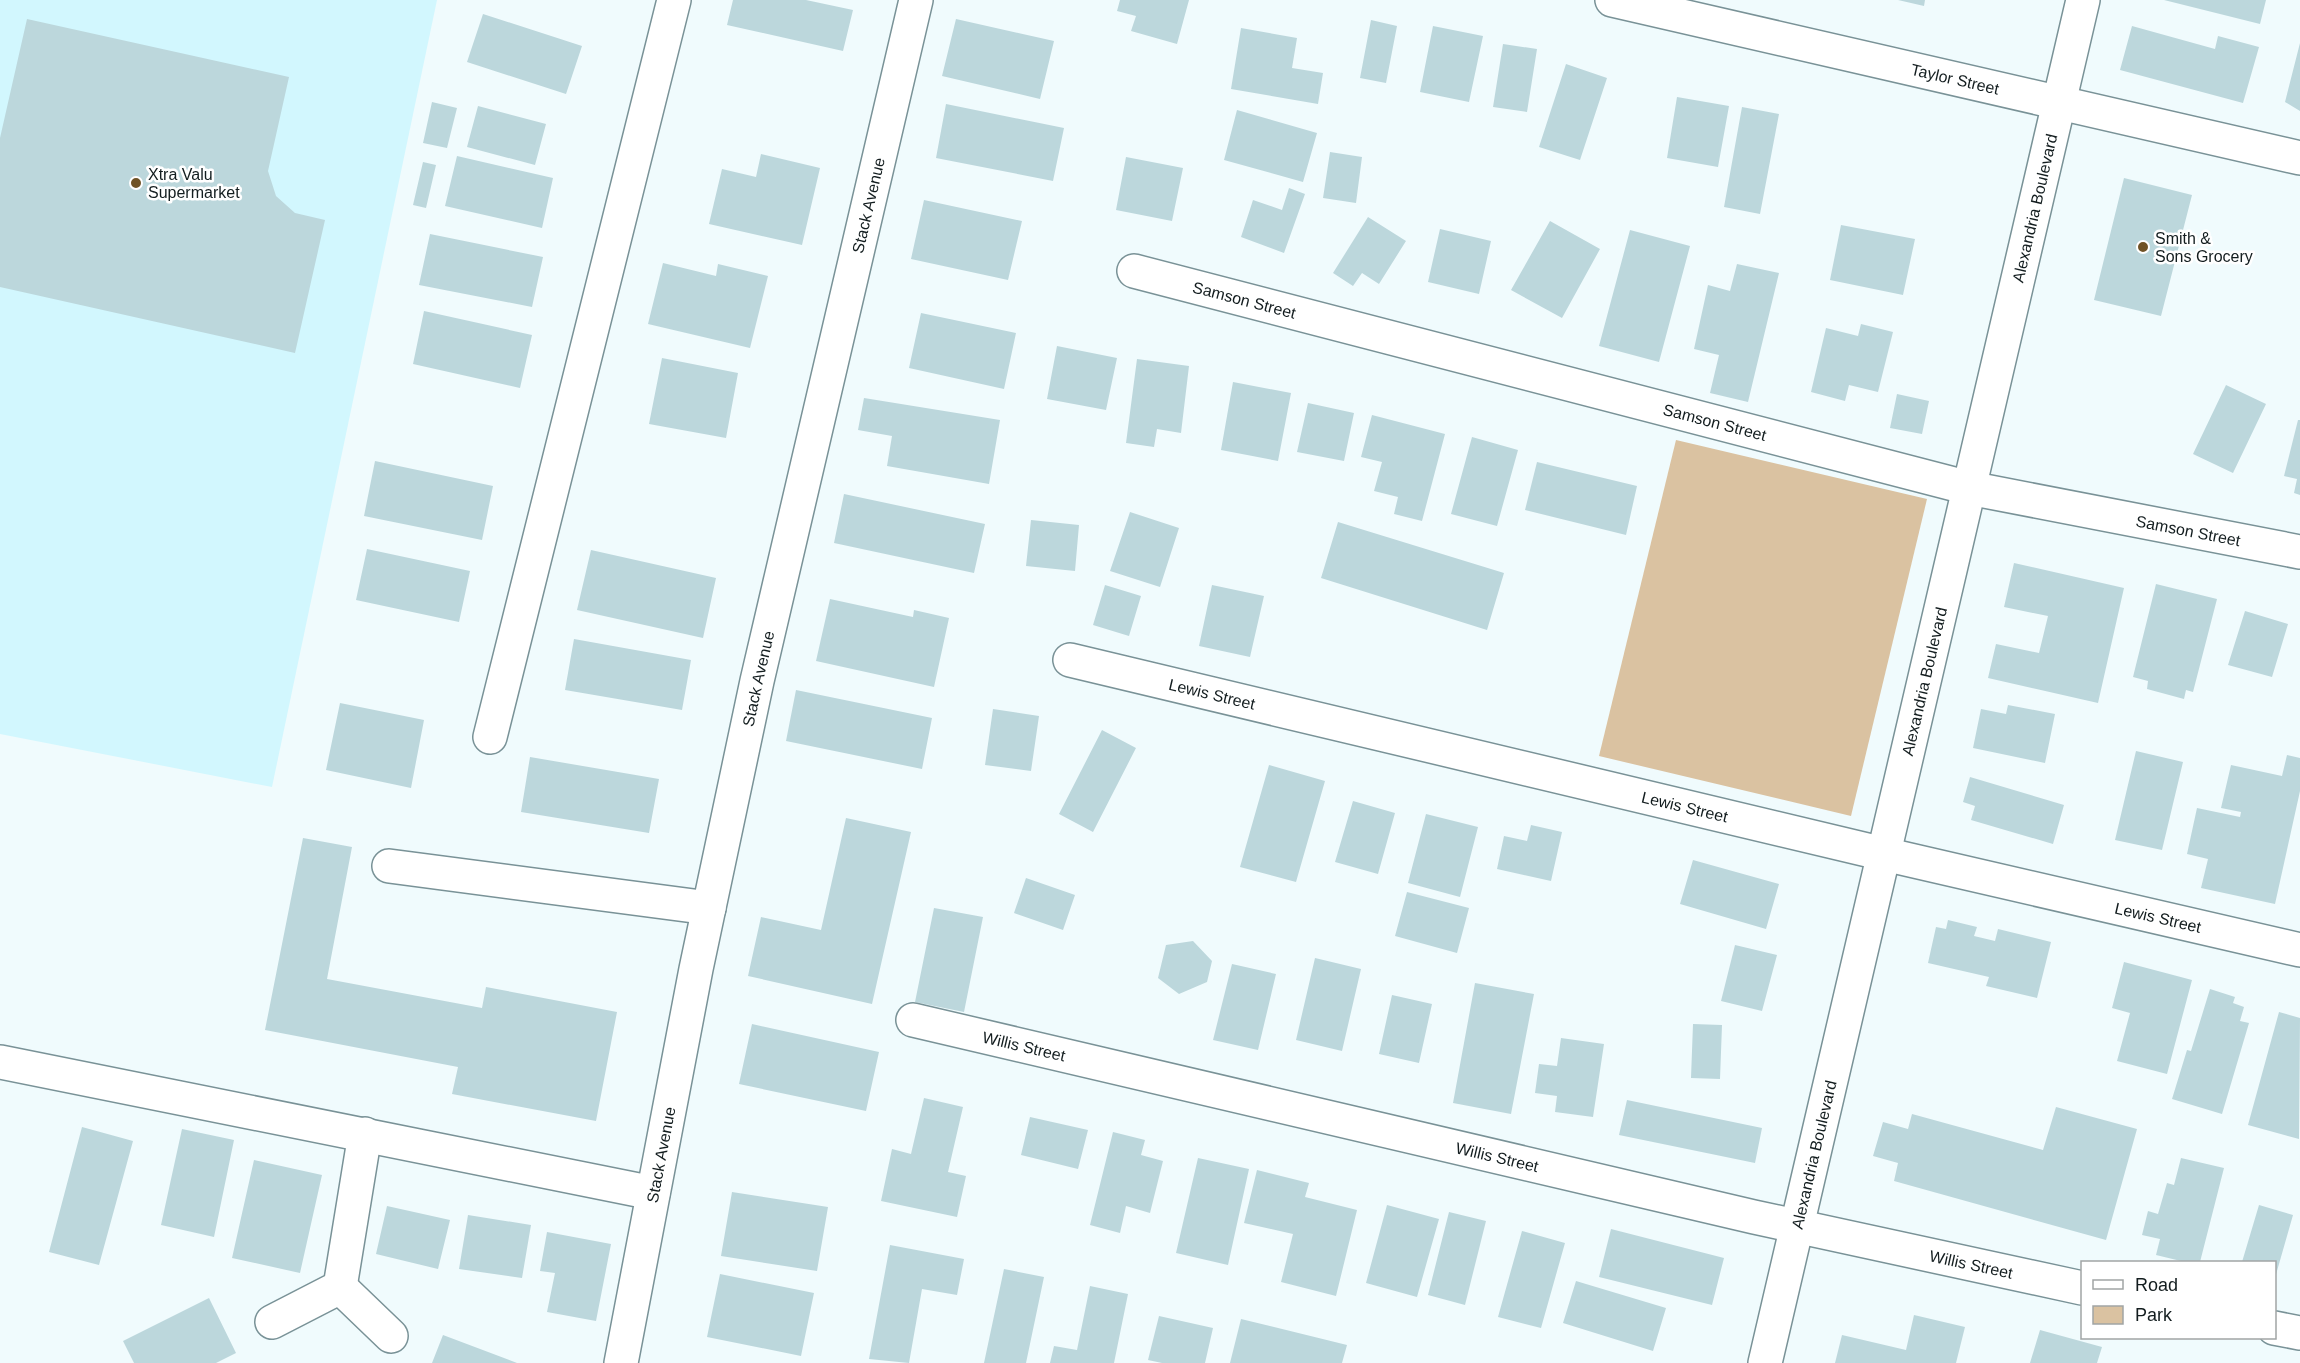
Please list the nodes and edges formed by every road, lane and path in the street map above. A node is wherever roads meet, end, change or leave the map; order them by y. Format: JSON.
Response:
{"nodes":[{"id":1,"x":674,"y":0,"type":"edge"},
{"id":2,"x":915,"y":0,"type":"edge"},
{"id":3,"x":1612,"y":0,"type":"edge"},
{"id":4,"x":2083,"y":0,"type":"edge"},
{"id":5,"x":2058,"y":104,"type":"junction"},
{"id":6,"x":2300,"y":158,"type":"edge"},
{"id":7,"x":1134,"y":271,"type":"dead end"},
{"id":8,"x":1969,"y":488,"type":"junction"},
{"id":9,"x":2300,"y":552,"type":"edge"},
{"id":10,"x":1070,"y":660,"type":"dead end"},
{"id":11,"x":490,"y":737,"type":"dead end"},
{"id":12,"x":1884,"y":854,"type":"junction"},
{"id":13,"x":388,"y":866,"type":"dead end"},
{"id":14,"x":709,"y":908,"type":"junction"},
{"id":15,"x":2300,"y":950,"type":"edge"},
{"id":16,"x":912,"y":1020,"type":"dead end"},
{"id":17,"x":0,"y":1062,"type":"edge"},
{"id":18,"x":365,"y":1134,"type":"junction"},
{"id":19,"x":653,"y":1193,"type":"junction"},
{"id":20,"x":1797,"y":1227,"type":"junction"},
{"id":21,"x":339,"y":1287,"type":"junction"},
{"id":22,"x":2081,"y":1288,"type":"edge"},
{"id":23,"x":272,"y":1322,"type":"dead end"},
{"id":24,"x":2276,"y":1328,"type":"edge"},
{"id":25,"x":2300,"y":1334,"type":"edge"},
{"id":26,"x":391,"y":1336,"type":"dead end"},
{"id":27,"x":621,"y":1363,"type":"edge"},
{"id":28,"x":1765,"y":1363,"type":"edge"}],
"edges":[{"from":1,"to":11,"type":"street"},
{"from":2,"to":14,"type":"street","name":"Stack Avenue"},
{"from":3,"to":5,"type":"street","name":"Taylor Street"},
{"from":4,"to":5,"type":"street","name":"Alexandria Boulevard"},
{"from":5,"to":6,"type":"street","name":"Taylor Street"},
{"from":5,"to":8,"type":"street","name":"Alexandria Boulevard"},
{"from":7,"to":8,"type":"street","name":"Samson Street"},
{"from":8,"to":9,"type":"street","name":"Samson Street"},
{"from":8,"to":12,"type":"street","name":"Alexandria Boulevard"},
{"from":10,"to":12,"type":"street","name":"Lewis Street"},
{"from":12,"to":15,"type":"street","name":"Lewis Street"},
{"from":12,"to":20,"type":"street","name":"Alexandria Boulevard"},
{"from":13,"to":14,"type":"street"},
{"from":14,"to":19,"type":"street","name":"Stack Avenue"},
{"from":16,"to":20,"type":"street","name":"Willis Street"},
{"from":17,"to":18,"type":"street"},
{"from":18,"to":19,"type":"street"},
{"from":18,"to":21,"type":"street"},
{"from":19,"to":27,"type":"street","name":"Stack Avenue"},
{"from":20,"to":22,"type":"street","name":"Willis Street"},
{"from":20,"to":28,"type":"street","name":"Alexandria Boulevard"},
{"from":21,"to":23,"type":"street"},
{"from":21,"to":26,"type":"street"},
{"from":24,"to":25,"type":"street"}]}
